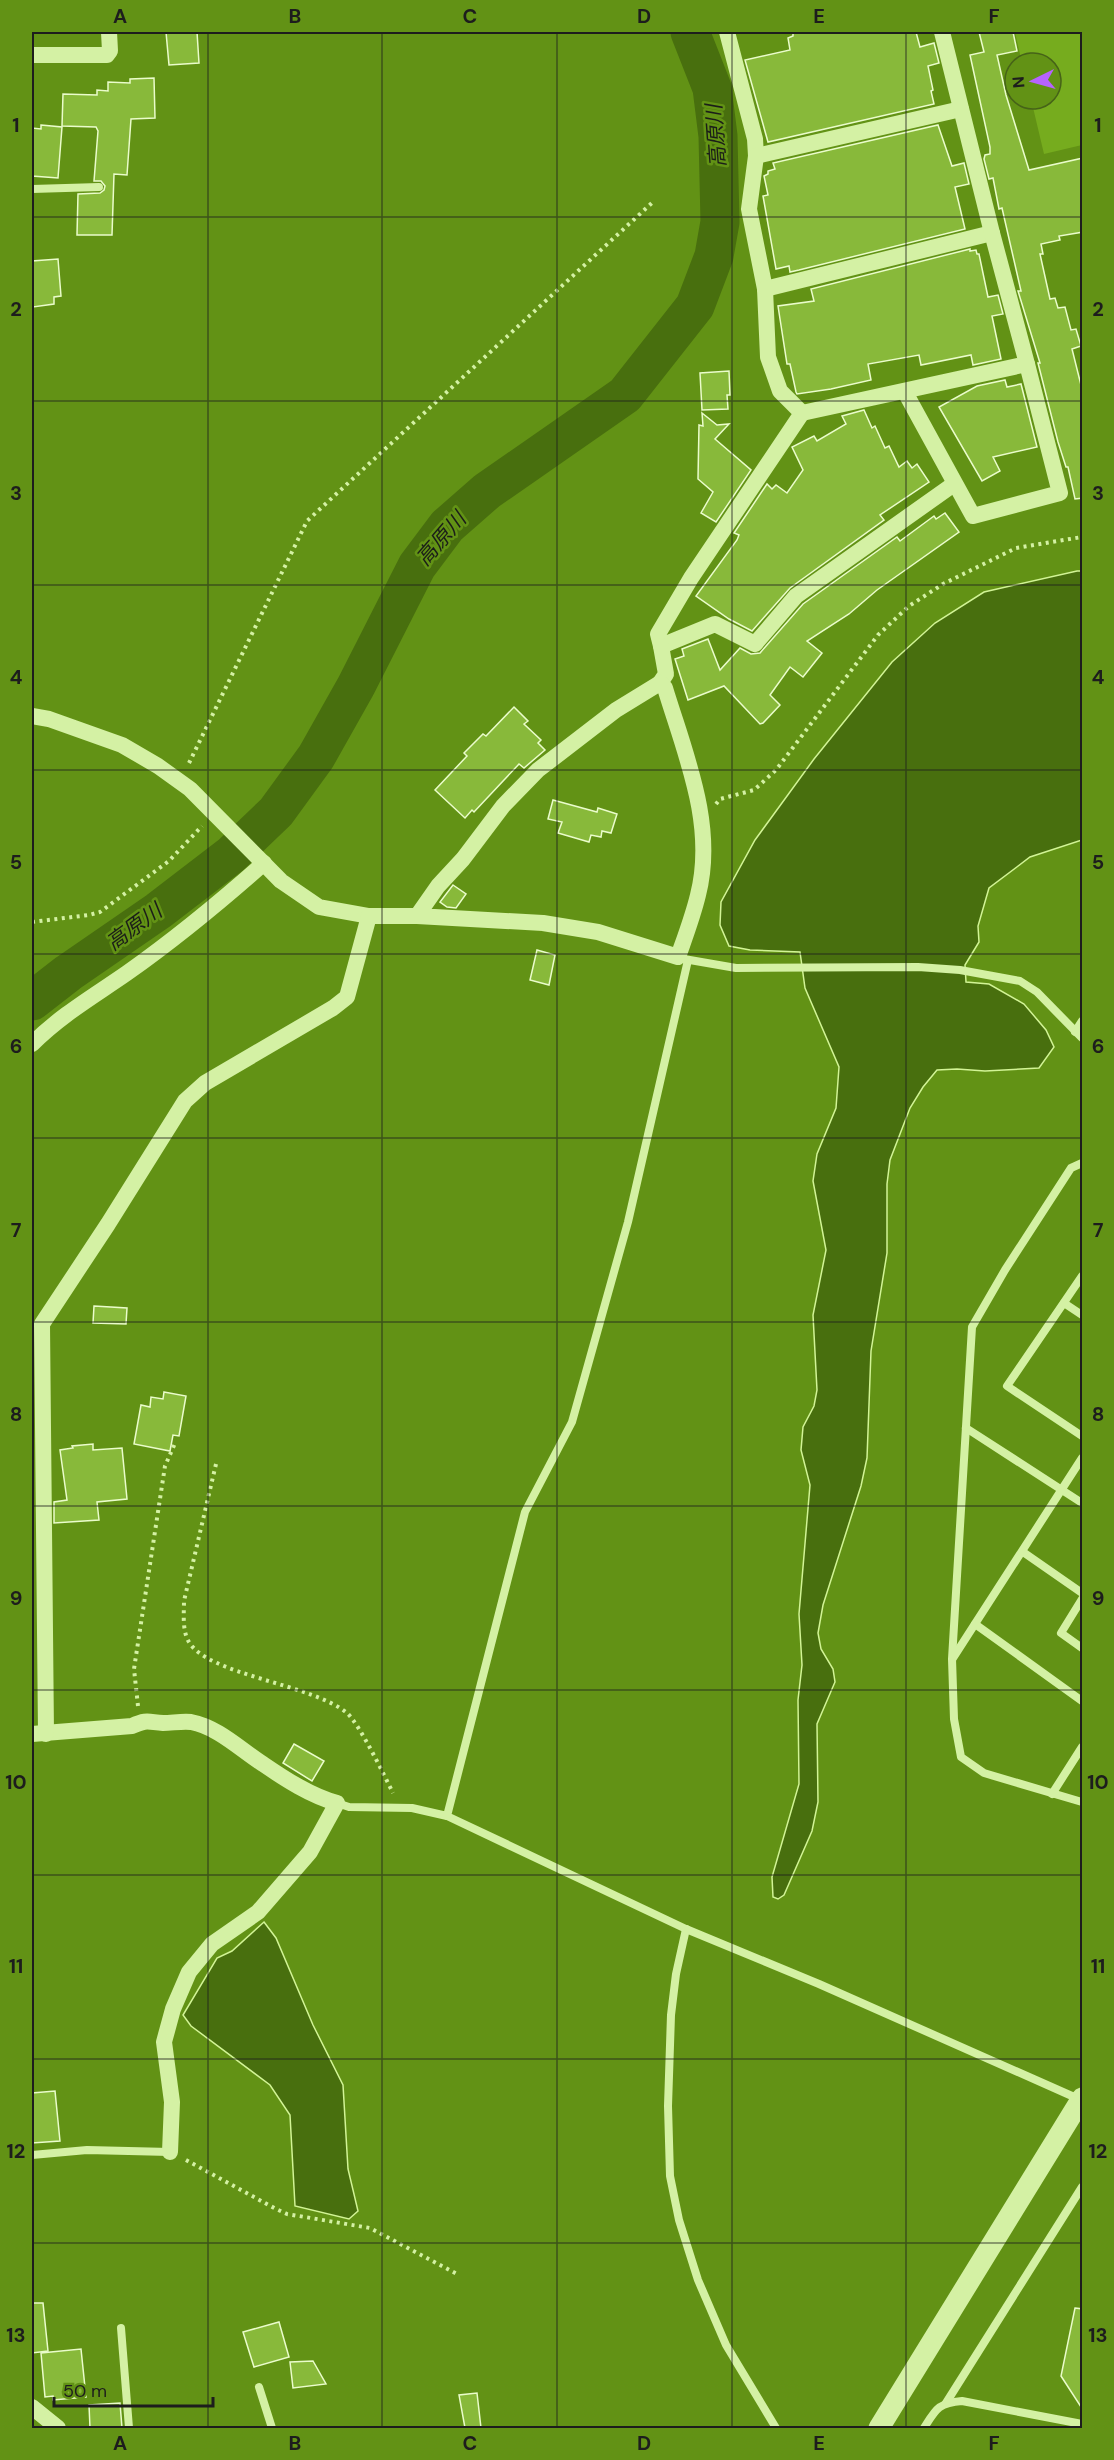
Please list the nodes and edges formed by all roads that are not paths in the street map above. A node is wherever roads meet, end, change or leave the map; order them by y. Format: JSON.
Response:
{"nodes":[{"id":1,"x":109,"y":32,"type":"edge"},
{"id":2,"x":732,"y":32,"type":"edge"},
{"id":3,"x":942,"y":32,"type":"edge"},
{"id":4,"x":32,"y":55,"type":"edge"},
{"id":5,"x":961,"y":109,"type":"junction"},
{"id":6,"x":756,"y":156,"type":"junction"},
{"id":7,"x":99,"y":187,"type":"dead end"},
{"id":8,"x":32,"y":189,"type":"edge"},
{"id":9,"x":992,"y":234,"type":"junction"},
{"id":10,"x":765,"y":289,"type":"junction"},
{"id":11,"x":1027,"y":364,"type":"junction"},
{"id":12,"x":906,"y":392,"type":"junction"},
{"id":13,"x":802,"y":413,"type":"junction"},
{"id":14,"x":954,"y":484,"type":"junction"},
{"id":15,"x":661,"y":646,"type":"junction"},
{"id":16,"x":660,"y":683,"type":"junction"},
{"id":17,"x":32,"y":716,"type":"edge"},
{"id":18,"x":264,"y":864,"type":"junction"},
{"id":19,"x":369,"y":916,"type":"junction"},
{"id":20,"x":417,"y":916,"type":"junction"},
{"id":21,"x":683,"y":958,"type":"junction"},
{"id":22,"x":1083,"y":1021,"type":"edge"},
{"id":23,"x":1075,"y":1032,"type":"junction"},
{"id":24,"x":1083,"y":1038,"type":"edge"},
{"id":25,"x":32,"y":1044,"type":"edge"},
{"id":26,"x":1083,"y":1163,"type":"edge"},
{"id":27,"x":1083,"y":1276,"type":"edge"},
{"id":28,"x":1064,"y":1303,"type":"junction"},
{"id":29,"x":1083,"y":1316,"type":"edge"},
{"id":30,"x":37,"y":1323,"type":"edge"},
{"id":31,"x":966,"y":1428,"type":"junction"},
{"id":32,"x":1083,"y":1436,"type":"edge"},
{"id":33,"x":1083,"y":1458,"type":"edge"},
{"id":34,"x":1062,"y":1490,"type":"junction"},
{"id":35,"x":1083,"y":1503,"type":"edge"},
{"id":36,"x":1023,"y":1552,"type":"junction"},
{"id":37,"x":1083,"y":1593,"type":"edge"},
{"id":38,"x":1083,"y":1599,"type":"edge"},
{"id":39,"x":975,"y":1624,"type":"junction"},
{"id":40,"x":1083,"y":1648,"type":"edge"},
{"id":41,"x":952,"y":1659,"type":"junction"},
{"id":42,"x":1083,"y":1701,"type":"edge"},
{"id":43,"x":39,"y":1734,"type":"edge"},
{"id":44,"x":1083,"y":1747,"type":"edge"},
{"id":45,"x":1052,"y":1794,"type":"junction"},
{"id":46,"x":1083,"y":1802,"type":"edge"},
{"id":47,"x":336,"y":1803,"type":"junction"},
{"id":48,"x":447,"y":1816,"type":"junction"},
{"id":49,"x":686,"y":1929,"type":"junction"},
{"id":50,"x":1082,"y":2099,"type":"edge"},
{"id":51,"x":170,"y":2152,"type":"joint"},
{"id":52,"x":32,"y":2155,"type":"edge"},
{"id":53,"x":1083,"y":2187,"type":"edge"},
{"id":54,"x":121,"y":2328,"type":"dead end"},
{"id":55,"x":259,"y":2387,"type":"dead end"},
{"id":56,"x":946,"y":2403,"type":"junction"},
{"id":57,"x":32,"y":2407,"type":"edge"},
{"id":58,"x":1083,"y":2424,"type":"edge"},
{"id":59,"x":58,"y":2428,"type":"edge"},
{"id":60,"x":129,"y":2428,"type":"edge"},
{"id":61,"x":272,"y":2428,"type":"edge"},
{"id":62,"x":776,"y":2428,"type":"edge"},
{"id":63,"x":879,"y":2428,"type":"edge"},
{"id":64,"x":924,"y":2428,"type":"edge"}],
"edges":[{"from":1,"to":4,"type":"street"},
{"from":2,"to":6,"type":"street"},
{"from":3,"to":5,"type":"street"},
{"from":5,"to":6,"type":"street"},
{"from":5,"to":9,"type":"street"},
{"from":6,"to":10,"type":"street"},
{"from":7,"to":8,"type":"lane"},
{"from":9,"to":10,"type":"street"},
{"from":9,"to":11,"type":"street"},
{"from":10,"to":13,"type":"street"},
{"from":11,"to":12,"type":"street"},
{"from":11,"to":14,"type":"street"},
{"from":12,"to":13,"type":"street"},
{"from":12,"to":14,"type":"street"},
{"from":13,"to":15,"type":"street"},
{"from":14,"to":15,"type":"street"},
{"from":15,"to":16,"type":"street"},
{"from":16,"to":20,"type":"street"},
{"from":16,"to":21,"type":"street"},
{"from":17,"to":18,"type":"street"},
{"from":18,"to":19,"type":"street"},
{"from":18,"to":25,"type":"street"},
{"from":19,"to":20,"type":"street"},
{"from":19,"to":30,"type":"street"},
{"from":20,"to":21,"type":"street"},
{"from":21,"to":23,"type":"lane"},
{"from":21,"to":48,"type":"lane"},
{"from":22,"to":23,"type":"lane"},
{"from":23,"to":24,"type":"lane"},
{"from":26,"to":31,"type":"lane"},
{"from":27,"to":28,"type":"lane"},
{"from":28,"to":29,"type":"lane"},
{"from":28,"to":32,"type":"lane"},
{"from":30,"to":43,"type":"street"},
{"from":31,"to":34,"type":"lane"},
{"from":31,"to":41,"type":"lane"},
{"from":33,"to":34,"type":"lane"},
{"from":34,"to":35,"type":"lane"},
{"from":34,"to":36,"type":"lane"},
{"from":36,"to":37,"type":"lane"},
{"from":36,"to":39,"type":"lane"},
{"from":38,"to":40,"type":"lane"},
{"from":39,"to":41,"type":"lane"},
{"from":39,"to":42,"type":"lane"},
{"from":41,"to":45,"type":"lane"},
{"from":43,"to":47,"type":"street"},
{"from":44,"to":45,"type":"lane"},
{"from":45,"to":46,"type":"lane"},
{"from":47,"to":48,"type":"lane"},
{"from":47,"to":51,"type":"street"},
{"from":48,"to":49,"type":"lane"},
{"from":49,"to":50,"type":"lane"},
{"from":49,"to":62,"type":"lane"},
{"from":50,"to":63,"type":"street"},
{"from":51,"to":52,"type":"lane"},
{"from":53,"to":56,"type":"lane"},
{"from":54,"to":60,"type":"lane"},
{"from":55,"to":61,"type":"lane"},
{"from":56,"to":58,"type":"lane"},
{"from":56,"to":64,"type":"lane"},
{"from":57,"to":59,"type":"street"}]}
